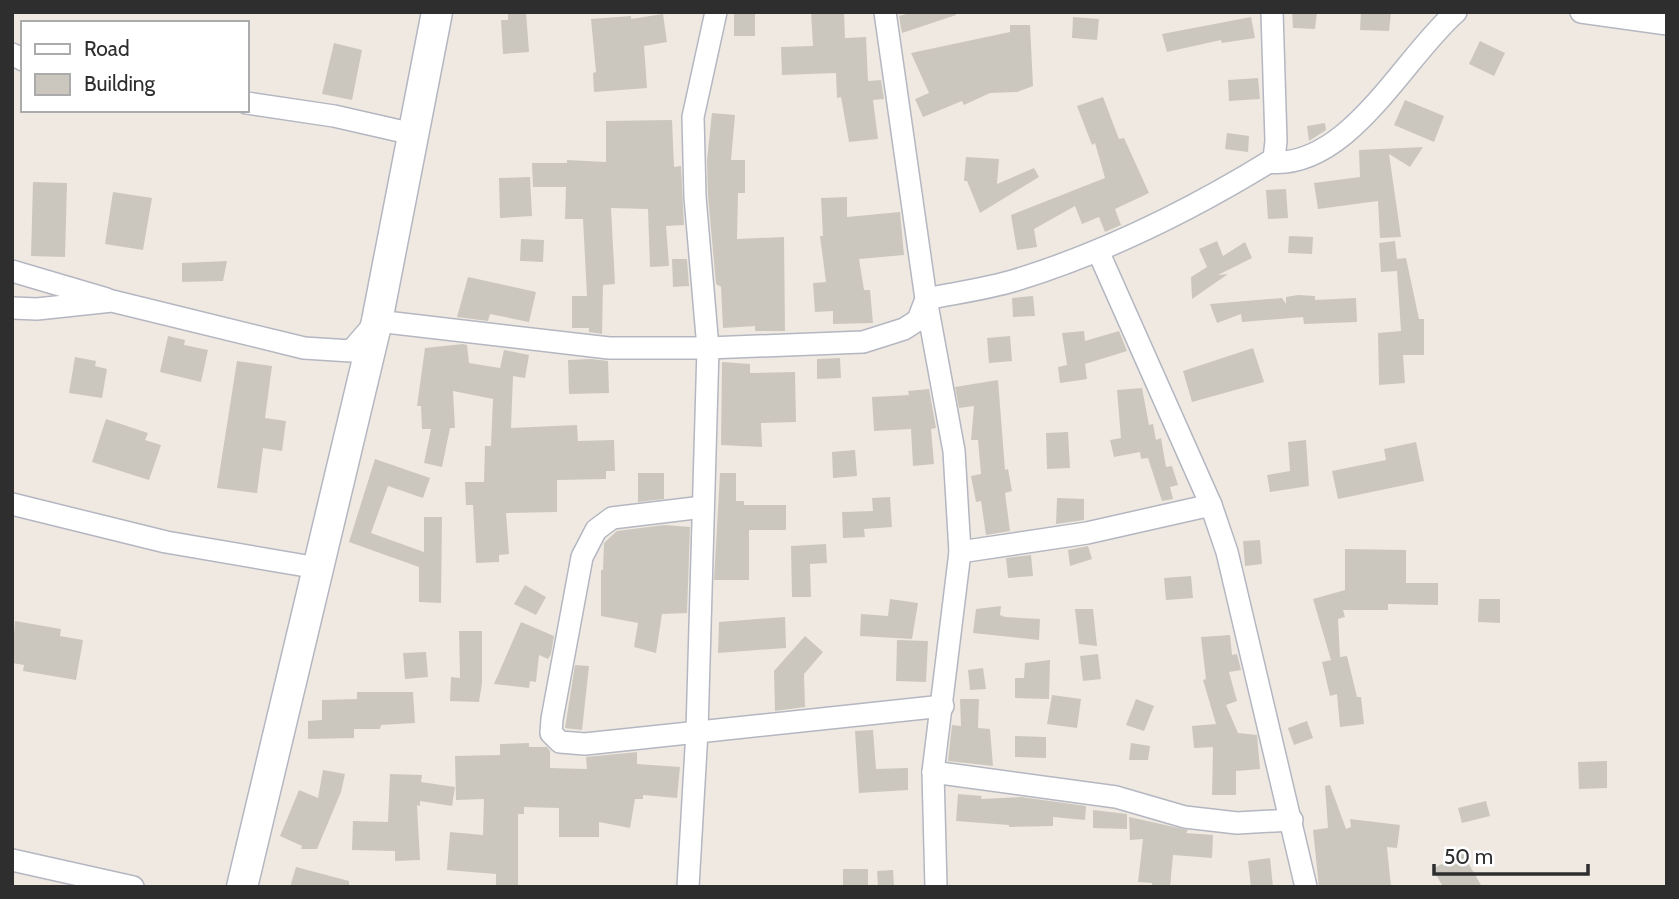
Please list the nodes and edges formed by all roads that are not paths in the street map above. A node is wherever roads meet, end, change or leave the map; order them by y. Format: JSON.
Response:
{"nodes":[{"id":1,"x":437,"y":12,"type":"edge"},
{"id":2,"x":716,"y":12,"type":"edge"},
{"id":3,"x":885,"y":12,"type":"edge"},
{"id":4,"x":1272,"y":12,"type":"edge"},
{"id":5,"x":1456,"y":12,"type":"edge"},
{"id":6,"x":1581,"y":12,"type":"edge"},
{"id":7,"x":1667,"y":24,"type":"edge"},
{"id":8,"x":248,"y":103,"type":"edge"},
{"id":9,"x":413,"y":134,"type":"junction"},
{"id":10,"x":1269,"y":162,"type":"junction"},
{"id":11,"x":1098,"y":251,"type":"junction"},
{"id":12,"x":12,"y":271,"type":"edge"},
{"id":13,"x":926,"y":299,"type":"junction"},
{"id":14,"x":113,"y":301,"type":"junction"},
{"id":15,"x":12,"y":308,"type":"edge"},
{"id":16,"x":377,"y":321,"type":"junction"},
{"id":17,"x":708,"y":348,"type":"junction"},
{"id":18,"x":12,"y":504,"type":"edge"},
{"id":19,"x":1211,"y":505,"type":"junction"},
{"id":20,"x":703,"y":507,"type":"junction"},
{"id":21,"x":960,"y":552,"type":"junction"},
{"id":22,"x":318,"y":568,"type":"junction"},
{"id":23,"x":943,"y":706,"type":"junction"},
{"id":24,"x":697,"y":731,"type":"junction"},
{"id":25,"x":933,"y":772,"type":"junction"},
{"id":26,"x":1292,"y":820,"type":"junction"},
{"id":27,"x":12,"y":860,"type":"edge"},
{"id":28,"x":240,"y":885,"type":"edge"},
{"id":29,"x":133,"y":887,"type":"edge"},
{"id":30,"x":688,"y":887,"type":"edge"},
{"id":31,"x":936,"y":887,"type":"edge"},
{"id":32,"x":1306,"y":887,"type":"edge"}],
"edges":[{"from":1,"to":9,"type":"street"},
{"from":2,"to":17,"type":"street"},
{"from":3,"to":13,"type":"street"},
{"from":4,"to":10,"type":"street"},
{"from":5,"to":10,"type":"street"},
{"from":6,"to":7,"type":"street"},
{"from":8,"to":9,"type":"street"},
{"from":9,"to":16,"type":"street"},
{"from":10,"to":11,"type":"street"},
{"from":11,"to":13,"type":"street"},
{"from":11,"to":19,"type":"street"},
{"from":12,"to":14,"type":"street"},
{"from":13,"to":17,"type":"street"},
{"from":13,"to":21,"type":"street"},
{"from":14,"to":15,"type":"street"},
{"from":14,"to":16,"type":"street"},
{"from":16,"to":17,"type":"street"},
{"from":16,"to":22,"type":"street"},
{"from":17,"to":20,"type":"street"},
{"from":18,"to":22,"type":"street"},
{"from":19,"to":21,"type":"street"},
{"from":19,"to":26,"type":"street"},
{"from":20,"to":24,"type":"street"},
{"from":20,"to":24,"type":"street"},
{"from":21,"to":23,"type":"street"},
{"from":22,"to":28,"type":"street"},
{"from":23,"to":24,"type":"street"},
{"from":23,"to":25,"type":"street"},
{"from":24,"to":30,"type":"street"},
{"from":25,"to":26,"type":"street"},
{"from":25,"to":31,"type":"street"},
{"from":26,"to":32,"type":"street"},
{"from":27,"to":29,"type":"street"}]}
